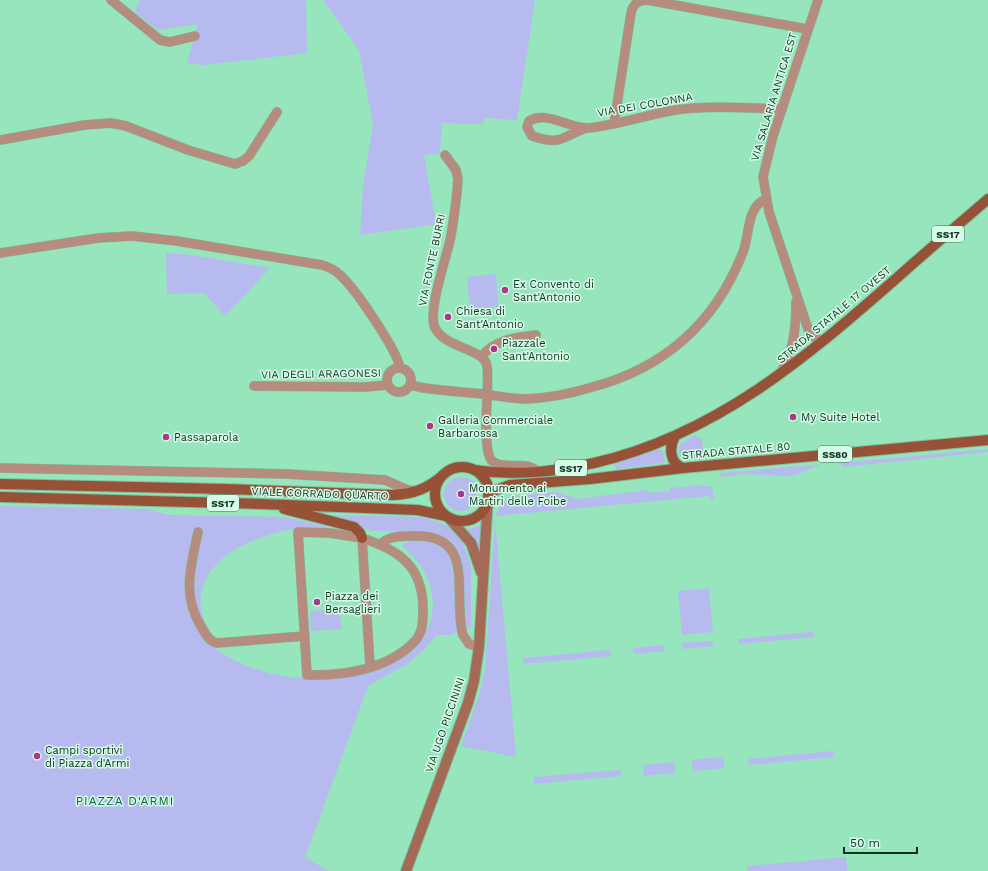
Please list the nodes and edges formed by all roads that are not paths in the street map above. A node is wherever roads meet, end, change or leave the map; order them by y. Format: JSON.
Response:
{"nodes":[{"id":1,"x":111,"y":0,"type":"edge"},
{"id":2,"x":818,"y":0,"type":"edge"},
{"id":3,"x":807,"y":29,"type":"junction"},
{"id":4,"x":195,"y":36,"type":"dead end"},
{"id":5,"x":781,"y":110,"type":"junction"},
{"id":6,"x":278,"y":112,"type":"dead end"},
{"id":7,"x":614,"y":124,"type":"junction"},
{"id":8,"x":586,"y":128,"type":"junction"},
{"id":9,"x":0,"y":140,"type":"edge"},
{"id":10,"x":445,"y":155,"type":"dead end"},
{"id":11,"x":766,"y":199,"type":"junction"},
{"id":12,"x":988,"y":199,"type":"edge"},
{"id":13,"x":0,"y":253,"type":"edge"},
{"id":14,"x":796,"y":294,"type":"junction"},
{"id":15,"x":536,"y":336,"type":"dead end"},
{"id":16,"x":827,"y":339,"type":"junction"},
{"id":17,"x":482,"y":356,"type":"junction"},
{"id":18,"x":400,"y":368,"type":"junction"},
{"id":19,"x":778,"y":377,"type":"junction"},
{"id":20,"x":388,"y":385,"type":"junction"},
{"id":21,"x":410,"y":385,"type":"junction"},
{"id":22,"x":254,"y":386,"type":"dead end"},
{"id":23,"x":486,"y":394,"type":"junction"},
{"id":24,"x":675,"y":436,"type":"junction"},
{"id":25,"x":988,"y":440,"type":"edge"},
{"id":26,"x":0,"y":468,"type":"edge"},
{"id":27,"x":683,"y":468,"type":"junction"},
{"id":28,"x":474,"y":470,"type":"junction"},
{"id":29,"x":540,"y":473,"type":"junction"},
{"id":30,"x":442,"y":476,"type":"junction"},
{"id":31,"x":0,"y":484,"type":"edge"},
{"id":32,"x":425,"y":488,"type":"junction"},
{"id":33,"x":488,"y":495,"type":"junction"},
{"id":34,"x":0,"y":497,"type":"edge"},
{"id":35,"x":261,"y":504,"type":"junction"},
{"id":36,"x":448,"y":517,"type":"junction"},
{"id":37,"x":198,"y":532,"type":"dead end"},
{"id":38,"x":362,"y":538,"type":"junction"},
{"id":39,"x":381,"y":544,"type":"junction"},
{"id":40,"x":482,"y":582,"type":"junction"},
{"id":41,"x":305,"y":636,"type":"junction"},
{"id":42,"x":479,"y":647,"type":"junction"},
{"id":43,"x":370,"y":666,"type":"junction"},
{"id":44,"x":406,"y":871,"type":"edge"}],
"edges":[{"from":1,"to":4,"type":"street"},
{"from":2,"to":3,"type":"street","name":"VIA SALARIA ANTICA EST"},
{"from":3,"to":5,"type":"street","name":"VIA SALARIA ANTICA EST"},
{"from":3,"to":7,"type":"street"},
{"from":5,"to":7,"type":"street","name":"VIA DEI COLONNA"},
{"from":5,"to":11,"type":"street","name":"VIA SALARIA ANTICA EST"},
{"from":6,"to":9,"type":"street"},
{"from":7,"to":8,"type":"street","name":"VIA DEI COLONNA"},
{"from":8,"to":8,"type":"street","name":"VIA DEI COLONNA"},
{"from":10,"to":17,"type":"street","name":"VIA FONTE BURRI"},
{"from":11,"to":14,"type":"street","name":"VIA SALARIA ANTICA EST"},
{"from":11,"to":23,"type":"street"},
{"from":12,"to":16,"type":"main road","name":"STRADA STATALE 17 OVEST","number":"SS17"},
{"from":13,"to":18,"type":"street"},
{"from":14,"to":16,"type":"street","name":"VIA SALARIA ANTICA EST"},
{"from":14,"to":19,"type":"street","name":"VIA SALARIA ANTICA EST"},
{"from":15,"to":17,"type":"street"},
{"from":16,"to":19,"type":"main road","name":"STRADA STATALE 17 OVEST","number":"SS17"},
{"from":17,"to":23,"type":"street"},
{"from":18,"to":20,"type":"street"},
{"from":18,"to":21,"type":"street"},
{"from":19,"to":24,"type":"main road","name":"STRADA STATALE 17 OVEST","number":"SS17"},
{"from":20,"to":21,"type":"street"},
{"from":20,"to":22,"type":"street","name":"VIA DEGLI ARAGONESI"},
{"from":21,"to":23,"type":"street"},
{"from":23,"to":29,"type":"street"},
{"from":24,"to":27,"type":"main road"},
{"from":24,"to":29,"type":"main road","name":"STRADA STATALE 17 OVEST","number":"SS17"},
{"from":25,"to":27,"type":"main road","name":"STRADA STATALE 80","number":"SS80"},
{"from":26,"to":32,"type":"street","name":"VIALE CORRADO QUARTO"},
{"from":27,"to":33,"type":"main road","name":"STRADA STATALE 80","number":"SS80"},
{"from":28,"to":29,"type":"main road","name":"STRADA STATALE 17 OVEST","number":"SS17"},
{"from":28,"to":30,"type":"main road"},
{"from":28,"to":33,"type":"main road"},
{"from":30,"to":32,"type":"main road","name":"VIALE CORRADO QUARTO","number":"SS17"},
{"from":30,"to":36,"type":"main road"},
{"from":31,"to":32,"type":"main road","name":"VIALE CORRADO QUARTO","number":"SS17"},
{"from":33,"to":36,"type":"main road"},
{"from":33,"to":40,"type":"main road","name":"VIA UGO PICCININI"},
{"from":34,"to":35,"type":"main road","name":"VIALE CORRADO QUARTO","number":"SS17"},
{"from":35,"to":36,"type":"main road","name":"VIALE CORRADO QUARTO","number":"SS17"},
{"from":35,"to":38,"type":"main road"},
{"from":36,"to":40,"type":"main road","name":"VIA UGO PICCININI"},
{"from":37,"to":41,"type":"street"},
{"from":38,"to":39,"type":"street"},
{"from":38,"to":41,"type":"street"},
{"from":38,"to":43,"type":"street"},
{"from":39,"to":42,"type":"street"},
{"from":39,"to":43,"type":"street"},
{"from":40,"to":42,"type":"main road","name":"VIA UGO PICCININI"},
{"from":41,"to":43,"type":"street"},
{"from":42,"to":44,"type":"main road","name":"VIA UGO PICCININI"}]}
